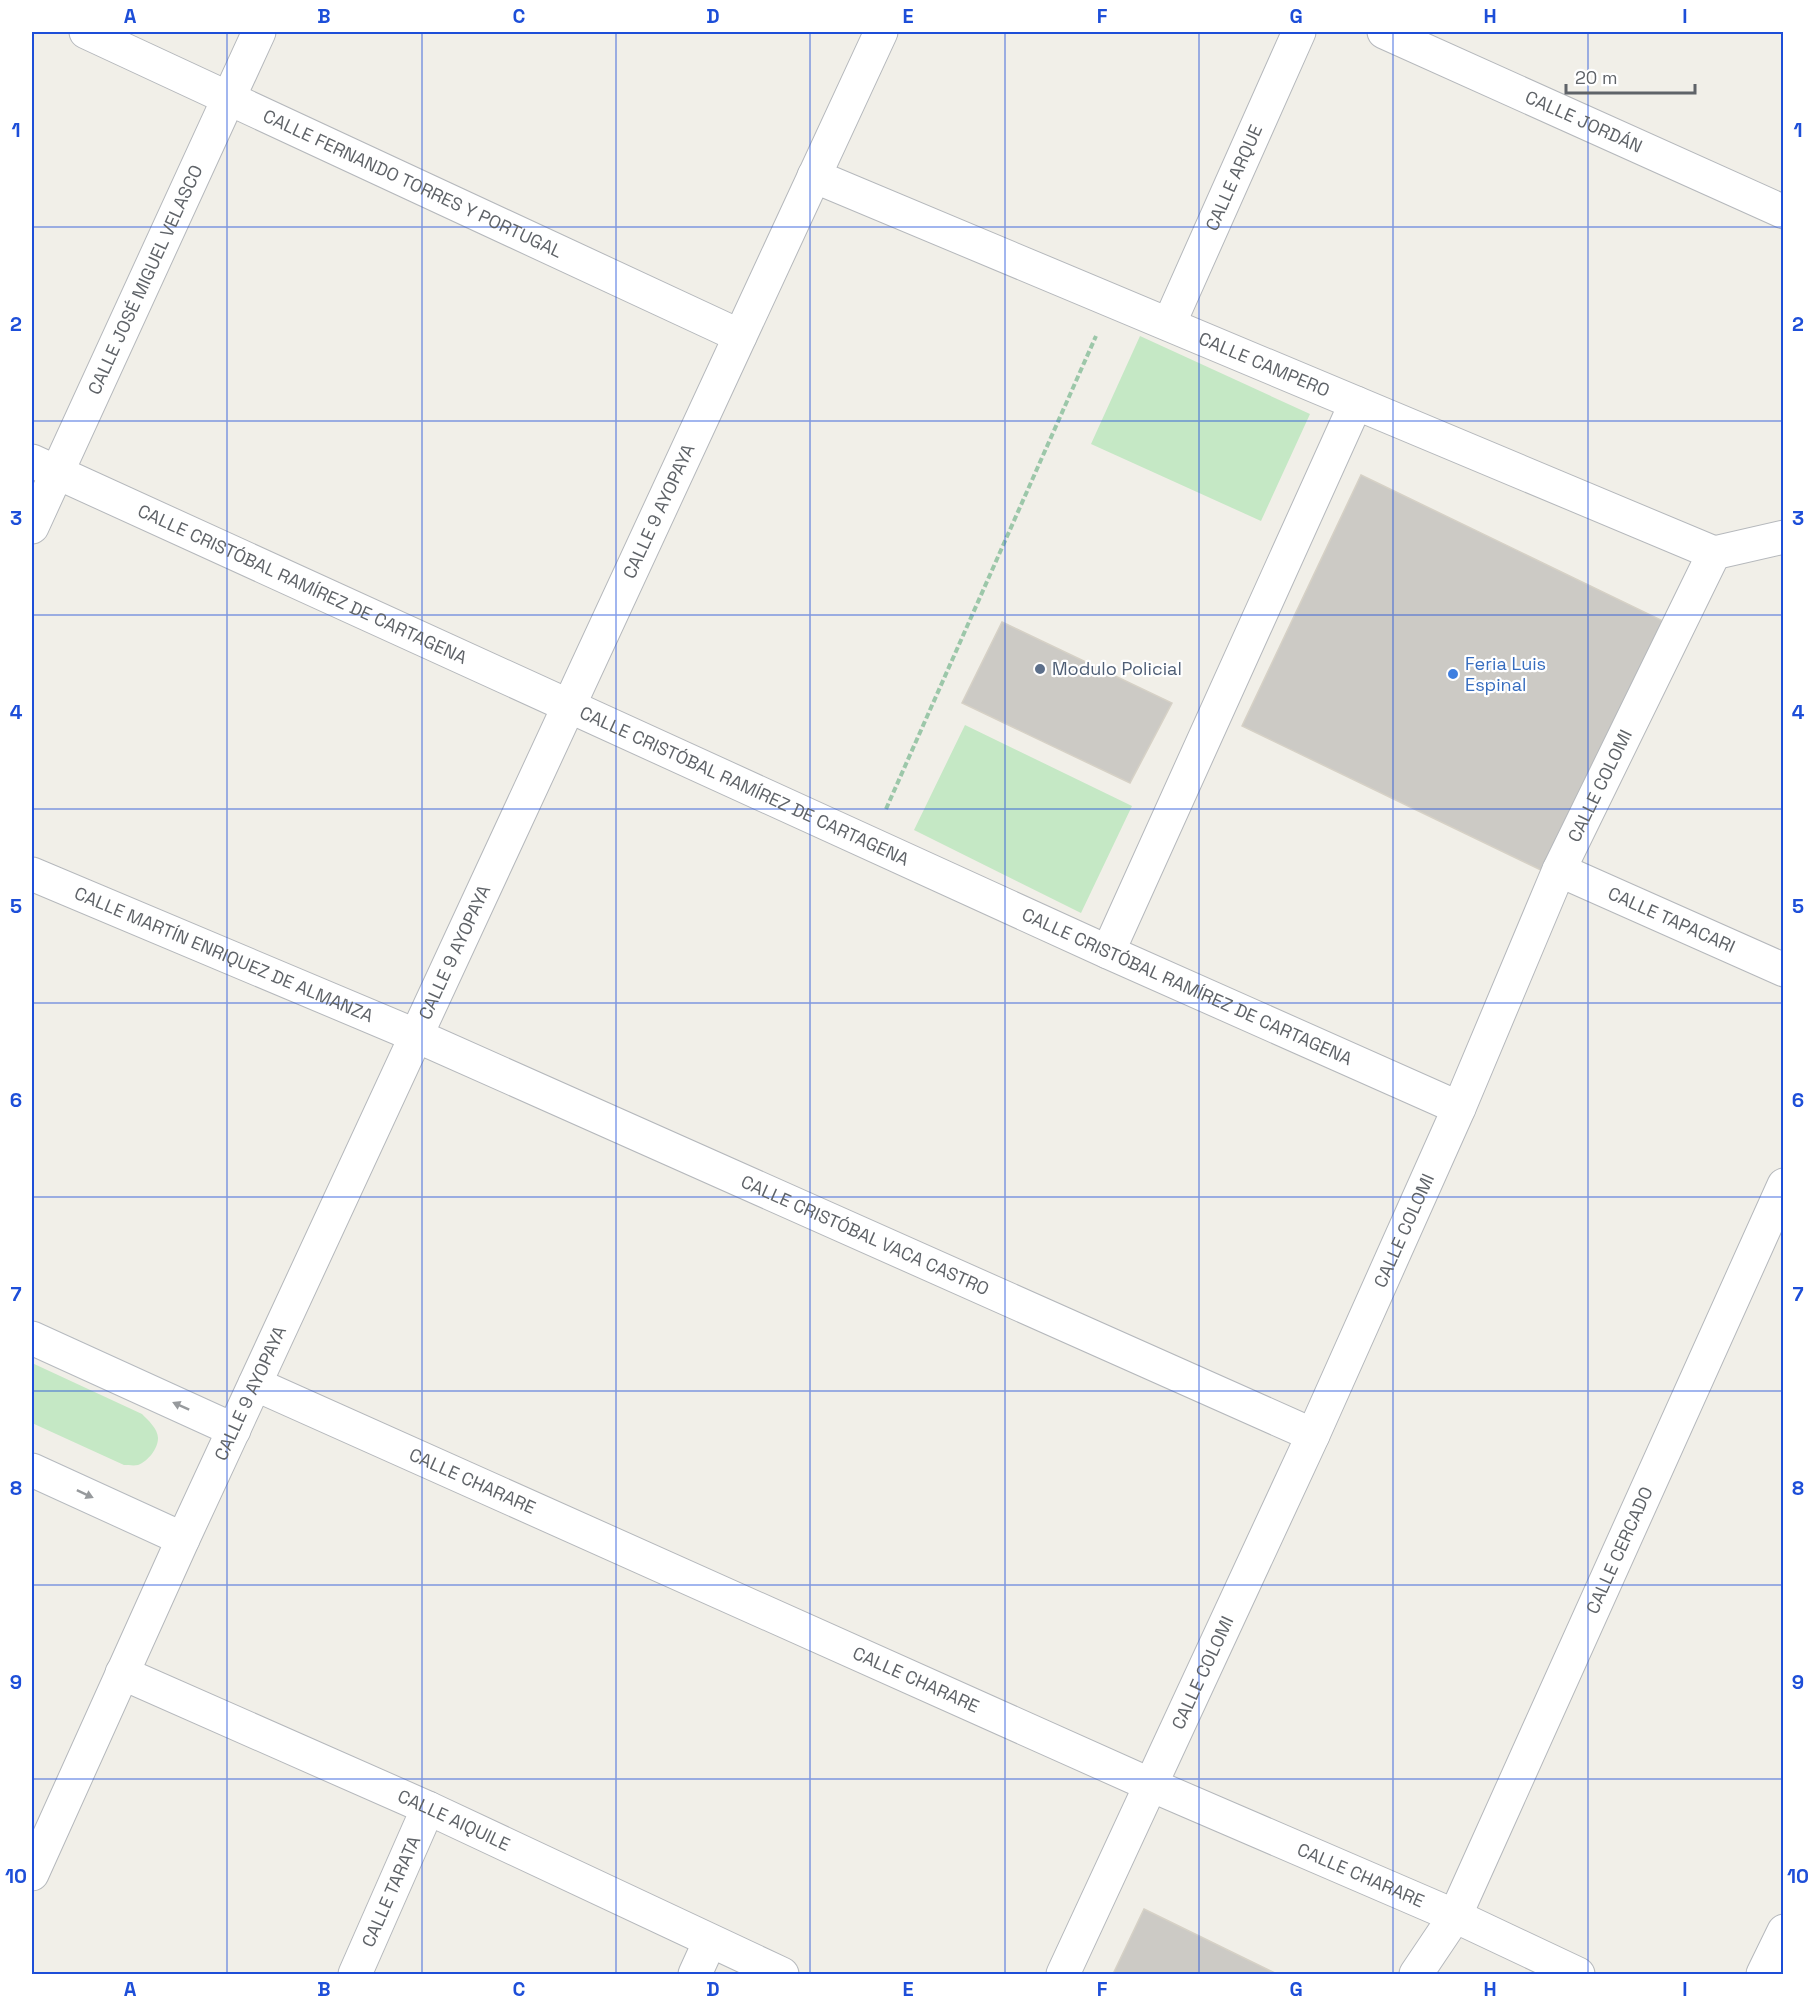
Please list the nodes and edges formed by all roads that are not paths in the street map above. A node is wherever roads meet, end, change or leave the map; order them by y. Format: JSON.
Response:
{"nodes":[{"id":1,"x":86,"y":32,"type":"edge"},
{"id":2,"x":259,"y":32,"type":"edge"},
{"id":3,"x":880,"y":32,"type":"edge"},
{"id":4,"x":1299,"y":32,"type":"edge"},
{"id":5,"x":1384,"y":32,"type":"edge"},
{"id":6,"x":228,"y":98,"type":"junction"},
{"id":7,"x":814,"y":176,"type":"junction"},
{"id":8,"x":1784,"y":212,"type":"edge"},
{"id":9,"x":1169,"y":324,"type":"junction"},
{"id":10,"x":740,"y":336,"type":"junction"},
{"id":11,"x":1356,"y":403,"type":"junction"},
{"id":12,"x":44,"y":467,"type":"edge"},
{"id":13,"x":32,"y":527,"type":"edge"},
{"id":14,"x":1784,"y":537,"type":"edge"},
{"id":15,"x":1714,"y":553,"type":"junction"},
{"id":16,"x":568,"y":707,"type":"junction"},
{"id":17,"x":1559,"y":870,"type":"junction"},
{"id":18,"x":32,"y":874,"type":"edge"},
{"id":19,"x":1108,"y":952,"type":"junction"},
{"id":20,"x":1784,"y":970,"type":"edge"},
{"id":21,"x":417,"y":1036,"type":"junction"},
{"id":22,"x":1459,"y":1108,"type":"junction"},
{"id":23,"x":1784,"y":1185,"type":"edge"},
{"id":24,"x":32,"y":1338,"type":"edge"},
{"id":25,"x":255,"y":1384,"type":"junction"},
{"id":26,"x":234,"y":1430,"type":"junction"},
{"id":27,"x":1314,"y":1435,"type":"junction"},
{"id":28,"x":32,"y":1470,"type":"edge"},
{"id":29,"x":183,"y":1539,"type":"junction"},
{"id":30,"x":122,"y":1673,"type":"junction"},
{"id":31,"x":1151,"y":1785,"type":"junction"},
{"id":32,"x":428,"y":1808,"type":"junction"},
{"id":33,"x":32,"y":1874,"type":"edge"},
{"id":34,"x":1455,"y":1916,"type":"junction"},
{"id":35,"x":1784,"y":1931,"type":"edge"},
{"id":36,"x":710,"y":1941,"type":"junction"},
{"id":37,"x":355,"y":1974,"type":"edge"},
{"id":38,"x":695,"y":1974,"type":"edge"},
{"id":39,"x":782,"y":1974,"type":"edge"},
{"id":40,"x":1063,"y":1974,"type":"edge"},
{"id":41,"x":1416,"y":1974,"type":"edge"},
{"id":42,"x":1578,"y":1974,"type":"edge"},
{"id":43,"x":1763,"y":1974,"type":"edge"}],
"edges":[{"from":1,"to":6,"type":"street","name":"CALLE FERNANDO TORRES Y PORTUGAL"},
{"from":2,"to":6,"type":"street","name":"CALLE JOSÉ MIGUEL VELASCO"},
{"from":3,"to":7,"type":"street","name":"CALLE 9 AYOPAYA"},
{"from":4,"to":9,"type":"street","name":"CALLE ARQUE"},
{"from":5,"to":8,"type":"street","name":"CALLE JORDÁN"},
{"from":6,"to":10,"type":"street","name":"CALLE FERNANDO TORRES Y PORTUGAL"},
{"from":6,"to":12,"type":"street","name":"CALLE JOSÉ MIGUEL VELASCO"},
{"from":7,"to":9,"type":"street","name":"CALLE CAMPERO"},
{"from":7,"to":10,"type":"street","name":"CALLE 9 AYOPAYA"},
{"from":9,"to":11,"type":"street","name":"CALLE CAMPERO"},
{"from":10,"to":16,"type":"street","name":"CALLE 9 AYOPAYA"},
{"from":11,"to":15,"type":"street","name":"CALLE CAMPERO"},
{"from":11,"to":19,"type":"street"},
{"from":12,"to":13,"type":"street","name":"CALLE JOSÉ MIGUEL VELASCO"},
{"from":12,"to":16,"type":"street","name":"CALLE CRISTÓBAL RAMÍREZ DE CARTAGENA"},
{"from":14,"to":15,"type":"street"},
{"from":15,"to":17,"type":"street","name":"CALLE COLOMI"},
{"from":16,"to":19,"type":"street","name":"CALLE CRISTÓBAL RAMÍREZ DE CARTAGENA"},
{"from":16,"to":21,"type":"street","name":"CALLE 9 AYOPAYA"},
{"from":17,"to":20,"type":"street","name":"CALLE TAPACARI"},
{"from":17,"to":22,"type":"street","name":"CALLE COLOMI"},
{"from":18,"to":21,"type":"street","name":"CALLE MARTÍN ENRIQUEZ DE ALMANZA"},
{"from":19,"to":22,"type":"street","name":"CALLE CRISTÓBAL RAMÍREZ DE CARTAGENA"},
{"from":21,"to":25,"type":"street","name":"CALLE 9 AYOPAYA"},
{"from":21,"to":27,"type":"street","name":"CALLE CRISTÓBAL VACA CASTRO"},
{"from":22,"to":27,"type":"street","name":"CALLE COLOMI"},
{"from":23,"to":34,"type":"street","name":"CALLE CERCADO"},
{"from":26,"to":24,"type":"street","one_way":true},
{"from":25,"to":26,"type":"street","name":"CALLE 9 AYOPAYA"},
{"from":25,"to":31,"type":"street","name":"CALLE CHARARE"},
{"from":26,"to":29,"type":"street","name":"CALLE 9 AYOPAYA"},
{"from":27,"to":31,"type":"street","name":"CALLE COLOMI"},
{"from":28,"to":29,"type":"street","one_way":true},
{"from":29,"to":30,"type":"street","name":"CALLE 9 AYOPAYA"},
{"from":30,"to":32,"type":"street","name":"CALLE AIQUILE"},
{"from":30,"to":33,"type":"street","name":"CALLE 9 AYOPAYA"},
{"from":31,"to":34,"type":"street","name":"CALLE CHARARE"},
{"from":31,"to":40,"type":"street","name":"CALLE COLOMI"},
{"from":32,"to":36,"type":"street","name":"CALLE AIQUILE"},
{"from":32,"to":37,"type":"street","name":"CALLE TARATA"},
{"from":34,"to":41,"type":"street","name":"CALLE CERCADO"},
{"from":34,"to":42,"type":"street","name":"CALLE CHARARE"},
{"from":35,"to":43,"type":"street"},
{"from":36,"to":38,"type":"street"},
{"from":36,"to":39,"type":"street","name":"CALLE AIQUILE"}]}
